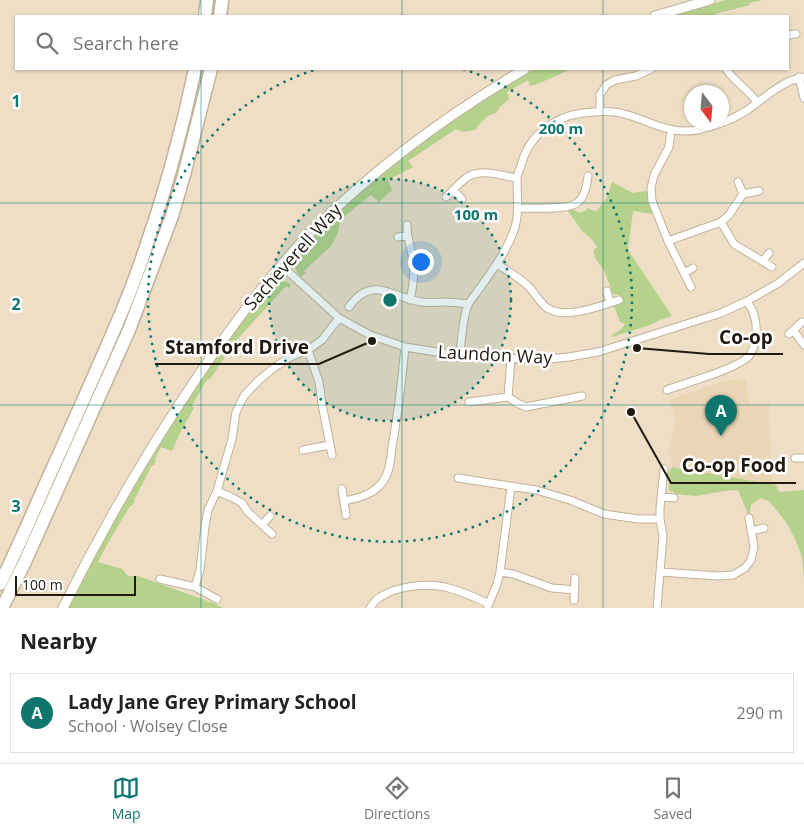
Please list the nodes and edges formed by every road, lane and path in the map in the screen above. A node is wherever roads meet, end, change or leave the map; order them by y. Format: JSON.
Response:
{"nodes":[{"id":1,"x":207,"y":0,"type":"edge"},
{"id":2,"x":222,"y":0,"type":"edge"},
{"id":3,"x":710,"y":0,"type":"edge"},
{"id":4,"x":204,"y":15,"type":"edge"},
{"id":5,"x":220,"y":15,"type":"edge"},
{"id":6,"x":658,"y":15,"type":"edge"},
{"id":7,"x":796,"y":34,"type":"dead end"},
{"id":8,"x":789,"y":35,"type":"edge"},
{"id":9,"x":195,"y":70,"type":"edge"},
{"id":10,"x":211,"y":70,"type":"edge"},
{"id":11,"x":523,"y":70,"type":"edge"},
{"id":12,"x":649,"y":70,"type":"edge"},
{"id":13,"x":727,"y":70,"type":"edge"},
{"id":14,"x":802,"y":77,"type":"edge"},
{"id":15,"x":804,"y":98,"type":"edge"},
{"id":16,"x":757,"y":102,"type":"junction"},
{"id":17,"x":600,"y":112,"type":"junction"},
{"id":18,"x":671,"y":130,"type":"junction"},
{"id":19,"x":588,"y":176,"type":"dead end"},
{"id":20,"x":517,"y":178,"type":"junction"},
{"id":21,"x":738,"y":182,"type":"dead end"},
{"id":22,"x":453,"y":190,"type":"junction"},
{"id":23,"x":759,"y":190,"type":"dead end"},
{"id":24,"x":743,"y":194,"type":"junction"},
{"id":25,"x":446,"y":197,"type":"dead end"},
{"id":26,"x":462,"y":199,"type":"dead end"},
{"id":27,"x":518,"y":208,"type":"junction"},
{"id":28,"x":721,"y":222,"type":"junction"},
{"id":29,"x":407,"y":225,"type":"dead end"},
{"id":30,"x":407,"y":236,"type":"junction"},
{"id":31,"x":398,"y":237,"type":"dead end"},
{"id":32,"x":668,"y":241,"type":"junction"},
{"id":33,"x":769,"y":252,"type":"dead end"},
{"id":34,"x":763,"y":262,"type":"junction"},
{"id":35,"x":804,"y":263,"type":"edge"},
{"id":36,"x":497,"y":264,"type":"junction"},
{"id":37,"x":281,"y":265,"type":"junction"},
{"id":38,"x":772,"y":267,"type":"dead end"},
{"id":39,"x":693,"y":268,"type":"dead end"},
{"id":40,"x":684,"y":272,"type":"junction"},
{"id":41,"x":691,"y":287,"type":"dead end"},
{"id":42,"x":607,"y":291,"type":"dead end"},
{"id":43,"x":349,"y":292,"type":"dead end"},
{"id":44,"x":355,"y":298,"type":"junction"},
{"id":45,"x":410,"y":300,"type":"junction"},
{"id":46,"x":620,"y":300,"type":"dead end"},
{"id":47,"x":747,"y":301,"type":"junction"},
{"id":48,"x":610,"y":303,"type":"junction"},
{"id":49,"x":468,"y":304,"type":"junction"},
{"id":50,"x":349,"y":307,"type":"dead end"},
{"id":51,"x":339,"y":318,"type":"junction"},
{"id":52,"x":802,"y":322,"type":"dead end"},
{"id":53,"x":804,"y":345,"type":"edge"},
{"id":54,"x":405,"y":347,"type":"junction"},
{"id":55,"x":308,"y":350,"type":"junction"},
{"id":56,"x":460,"y":355,"type":"junction"},
{"id":57,"x":511,"y":359,"type":"junction"},
{"id":58,"x":667,"y":390,"type":"dead end"},
{"id":59,"x":582,"y":396,"type":"dead end"},
{"id":60,"x":508,"y":398,"type":"junction"},
{"id":61,"x":470,"y":402,"type":"dead end"},
{"id":62,"x":330,"y":445,"type":"junction"},
{"id":63,"x":303,"y":450,"type":"dead end"},
{"id":64,"x":332,"y":455,"type":"dead end"},
{"id":65,"x":795,"y":458,"type":"dead end"},
{"id":66,"x":804,"y":458,"type":"edge"},
{"id":67,"x":664,"y":469,"type":"dead end"},
{"id":68,"x":458,"y":478,"type":"dead end"},
{"id":69,"x":511,"y":486,"type":"junction"},
{"id":70,"x":342,"y":489,"type":"dead end"},
{"id":71,"x":217,"y":491,"type":"junction"},
{"id":72,"x":661,"y":497,"type":"junction"},
{"id":73,"x":674,"y":498,"type":"dead end"},
{"id":74,"x":344,"y":501,"type":"junction"},
{"id":75,"x":346,"y":515,"type":"dead end"},
{"id":76,"x":270,"y":516,"type":"dead end"},
{"id":77,"x":749,"y":518,"type":"dead end"},
{"id":78,"x":660,"y":519,"type":"junction"},
{"id":79,"x":262,"y":525,"type":"junction"},
{"id":80,"x":764,"y":528,"type":"dead end"},
{"id":81,"x":752,"y":531,"type":"junction"},
{"id":82,"x":272,"y":534,"type":"dead end"},
{"id":83,"x":500,"y":572,"type":"junction"},
{"id":84,"x":660,"y":572,"type":"junction"},
{"id":85,"x":575,"y":578,"type":"dead end"},
{"id":86,"x":160,"y":580,"type":"dead end"},
{"id":87,"x":0,"y":584,"type":"edge"},
{"id":88,"x":195,"y":587,"type":"junction"},
{"id":89,"x":574,"y":590,"type":"junction"},
{"id":90,"x":217,"y":599,"type":"dead end"},
{"id":91,"x":574,"y":600,"type":"dead end"},
{"id":92,"x":488,"y":606,"type":"edge"},
{"id":93,"x":2,"y":608,"type":"edge"},
{"id":94,"x":63,"y":608,"type":"edge"},
{"id":95,"x":370,"y":608,"type":"edge"},
{"id":96,"x":657,"y":608,"type":"edge"}],
"edges":[{"from":1,"to":4,"type":"highway"},
{"from":2,"to":5,"type":"highway"},
{"from":3,"to":6,"type":"street"},
{"from":7,"to":8,"type":"street"},
{"from":9,"to":87,"type":"highway"},
{"from":10,"to":93,"type":"highway"},
{"from":11,"to":37,"type":"street","name":"Sacheverell Way"},
{"from":12,"to":17,"type":"street"},
{"from":13,"to":16,"type":"street"},
{"from":14,"to":15,"type":"street"},
{"from":14,"to":16,"type":"street"},
{"from":16,"to":18,"type":"street"},
{"from":17,"to":18,"type":"street"},
{"from":17,"to":20,"type":"street"},
{"from":18,"to":32,"type":"street"},
{"from":19,"to":27,"type":"street"},
{"from":20,"to":22,"type":"street"},
{"from":20,"to":27,"type":"street"},
{"from":21,"to":24,"type":"street"},
{"from":22,"to":25,"type":"street"},
{"from":22,"to":26,"type":"street"},
{"from":23,"to":24,"type":"street"},
{"from":24,"to":28,"type":"street"},
{"from":27,"to":36,"type":"street"},
{"from":28,"to":32,"type":"street"},
{"from":28,"to":34,"type":"street"},
{"from":29,"to":30,"type":"street"},
{"from":30,"to":31,"type":"street"},
{"from":30,"to":45,"type":"street"},
{"from":32,"to":40,"type":"street"},
{"from":33,"to":34,"type":"street"},
{"from":34,"to":38,"type":"street"},
{"from":35,"to":47,"type":"street","name":"Laundon Way"},
{"from":36,"to":48,"type":"street"},
{"from":36,"to":49,"type":"street"},
{"from":37,"to":51,"type":"street","name":"Laundon Way"},
{"from":37,"to":94,"type":"street","name":"Sacheverell Way"},
{"from":39,"to":40,"type":"street"},
{"from":40,"to":41,"type":"street"},
{"from":42,"to":48,"type":"street"},
{"from":43,"to":44,"type":"street"},
{"from":44,"to":45,"type":"street"},
{"from":44,"to":50,"type":"street"},
{"from":45,"to":49,"type":"street"},
{"from":46,"to":48,"type":"street"},
{"from":47,"to":57,"type":"street","name":"Laundon Way"},
{"from":47,"to":58,"type":"street"},
{"from":49,"to":56,"type":"street"},
{"from":51,"to":54,"type":"street","name":"Laundon Way"},
{"from":51,"to":55,"type":"street"},
{"from":52,"to":53,"type":"street"},
{"from":54,"to":56,"type":"street","name":"Laundon Way"},
{"from":54,"to":74,"type":"street"},
{"from":55,"to":62,"type":"street"},
{"from":55,"to":71,"type":"street"},
{"from":56,"to":57,"type":"street","name":"Laundon Way"},
{"from":57,"to":60,"type":"street"},
{"from":59,"to":60,"type":"street"},
{"from":60,"to":61,"type":"street"},
{"from":62,"to":63,"type":"street"},
{"from":62,"to":64,"type":"street"},
{"from":65,"to":66,"type":"street"},
{"from":67,"to":72,"type":"street"},
{"from":68,"to":69,"type":"street"},
{"from":69,"to":78,"type":"street"},
{"from":69,"to":83,"type":"street"},
{"from":70,"to":74,"type":"street"},
{"from":71,"to":79,"type":"street"},
{"from":71,"to":88,"type":"street"},
{"from":72,"to":73,"type":"street"},
{"from":72,"to":78,"type":"street"},
{"from":74,"to":75,"type":"street"},
{"from":76,"to":79,"type":"street"},
{"from":77,"to":81,"type":"street"},
{"from":78,"to":84,"type":"street"},
{"from":79,"to":82,"type":"street"},
{"from":80,"to":81,"type":"street"},
{"from":81,"to":84,"type":"street"},
{"from":83,"to":89,"type":"street"},
{"from":83,"to":92,"type":"street"},
{"from":84,"to":96,"type":"street"},
{"from":85,"to":89,"type":"street"},
{"from":86,"to":88,"type":"street"},
{"from":88,"to":90,"type":"street"},
{"from":89,"to":91,"type":"street"},
{"from":92,"to":95,"type":"street"}]}
